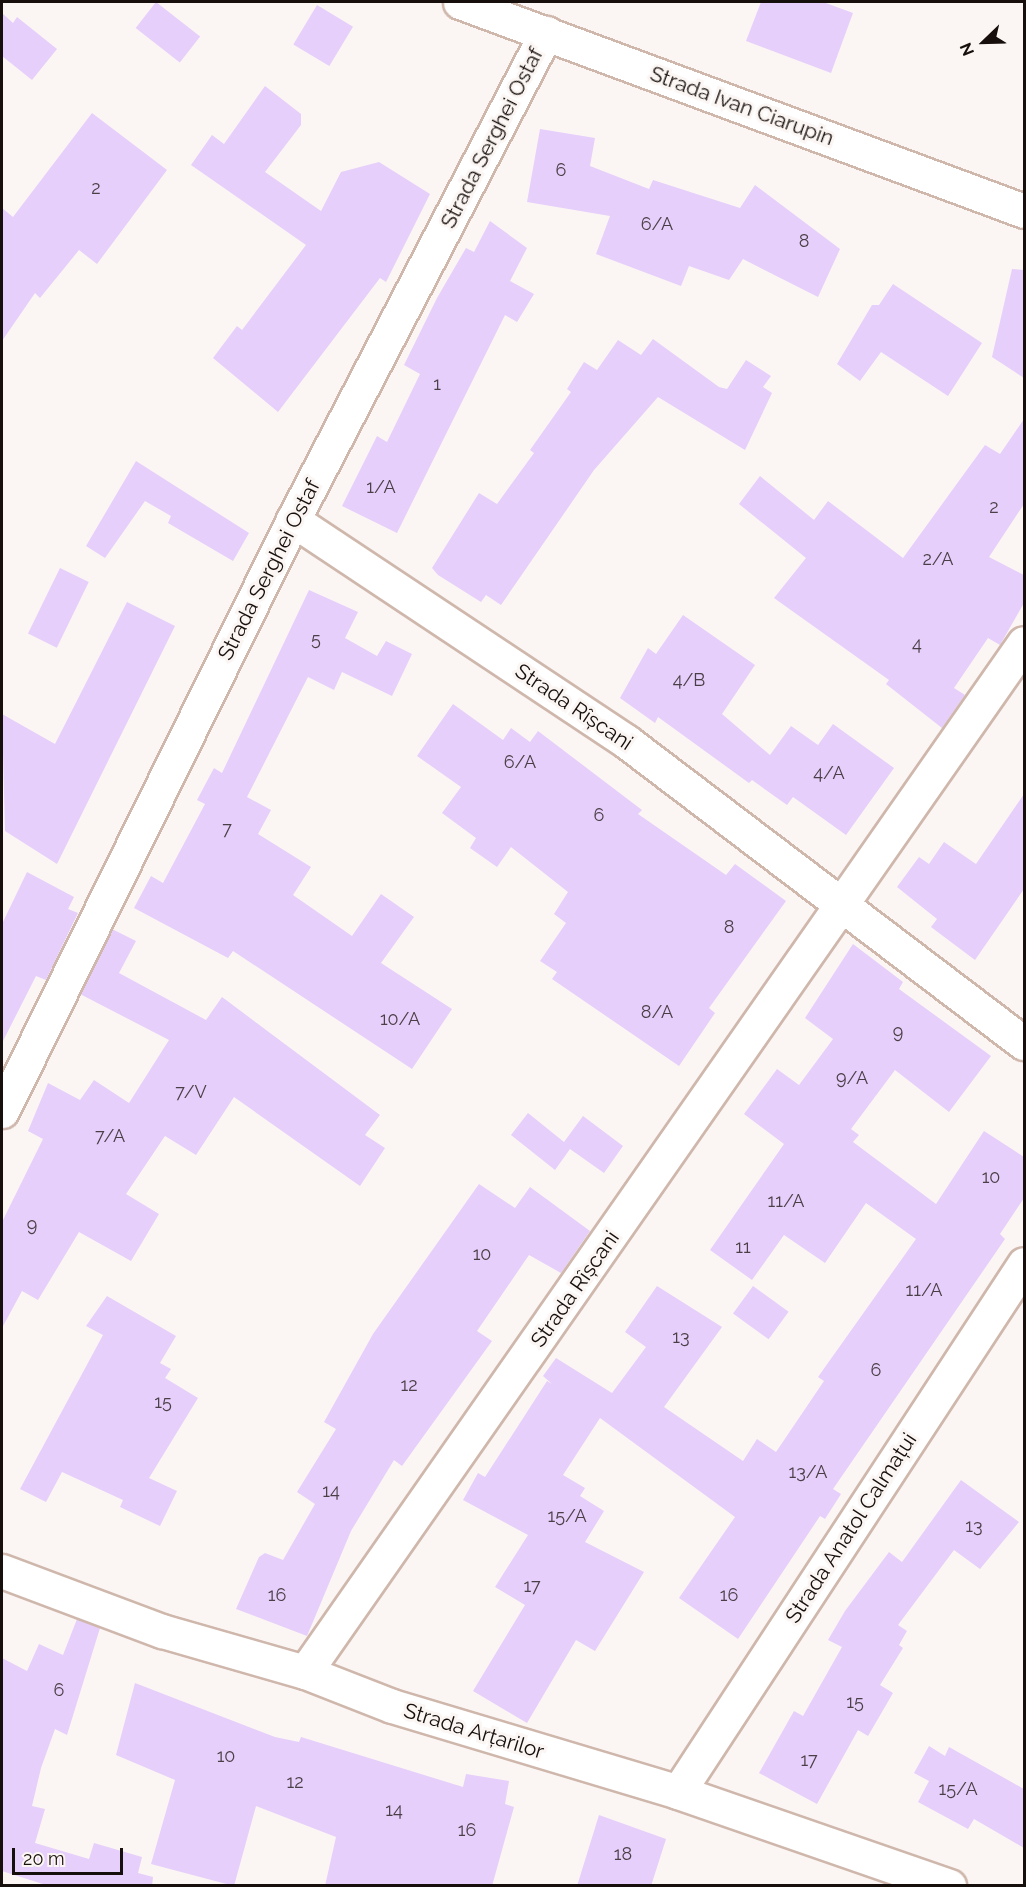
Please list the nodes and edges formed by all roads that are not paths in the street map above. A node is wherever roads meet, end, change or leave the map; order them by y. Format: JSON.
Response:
{"nodes":[{"id":1,"x":460,"y":2,"type":"edge"},
{"id":2,"x":546,"y":33,"type":"junction"},
{"id":3,"x":1024,"y":211,"type":"edge"},
{"id":4,"x":293,"y":520,"type":"junction"},
{"id":5,"x":1024,"y":644,"type":"edge"},
{"id":6,"x":845,"y":906,"type":"junction"},
{"id":7,"x":1024,"y":1043,"type":"edge"},
{"id":8,"x":2,"y":1111,"type":"edge"},
{"id":9,"x":1024,"y":1264,"type":"edge"},
{"id":10,"x":2,"y":1571,"type":"edge"},
{"id":11,"x":305,"y":1672,"type":"junction"},
{"id":12,"x":678,"y":1792,"type":"junction"},
{"id":13,"x":949,"y":1886,"type":"edge"}],
"edges":[{"from":1,"to":2,"type":"street","name":"Strada Ivan Ciarupin"},
{"from":2,"to":3,"type":"street","name":"Strada Ivan Ciarupin"},
{"from":2,"to":4,"type":"street","name":"Strada Serghei Ostaf"},
{"from":4,"to":6,"type":"street","name":"Strada Rîșcani"},
{"from":4,"to":8,"type":"street","name":"Strada Serghei Ostaf"},
{"from":5,"to":6,"type":"street","name":"Strada Rîșcani"},
{"from":6,"to":7,"type":"street","name":"Strada Rîșcani"},
{"from":6,"to":11,"type":"street","name":"Strada Rîșcani"},
{"from":9,"to":12,"type":"street","name":"Strada Anatol Calmațui"},
{"from":10,"to":11,"type":"street","name":"Strada Arțarilor"},
{"from":11,"to":12,"type":"street","name":"Strada Arțarilor"},
{"from":12,"to":13,"type":"street","name":"Strada Arțarilor"}]}
